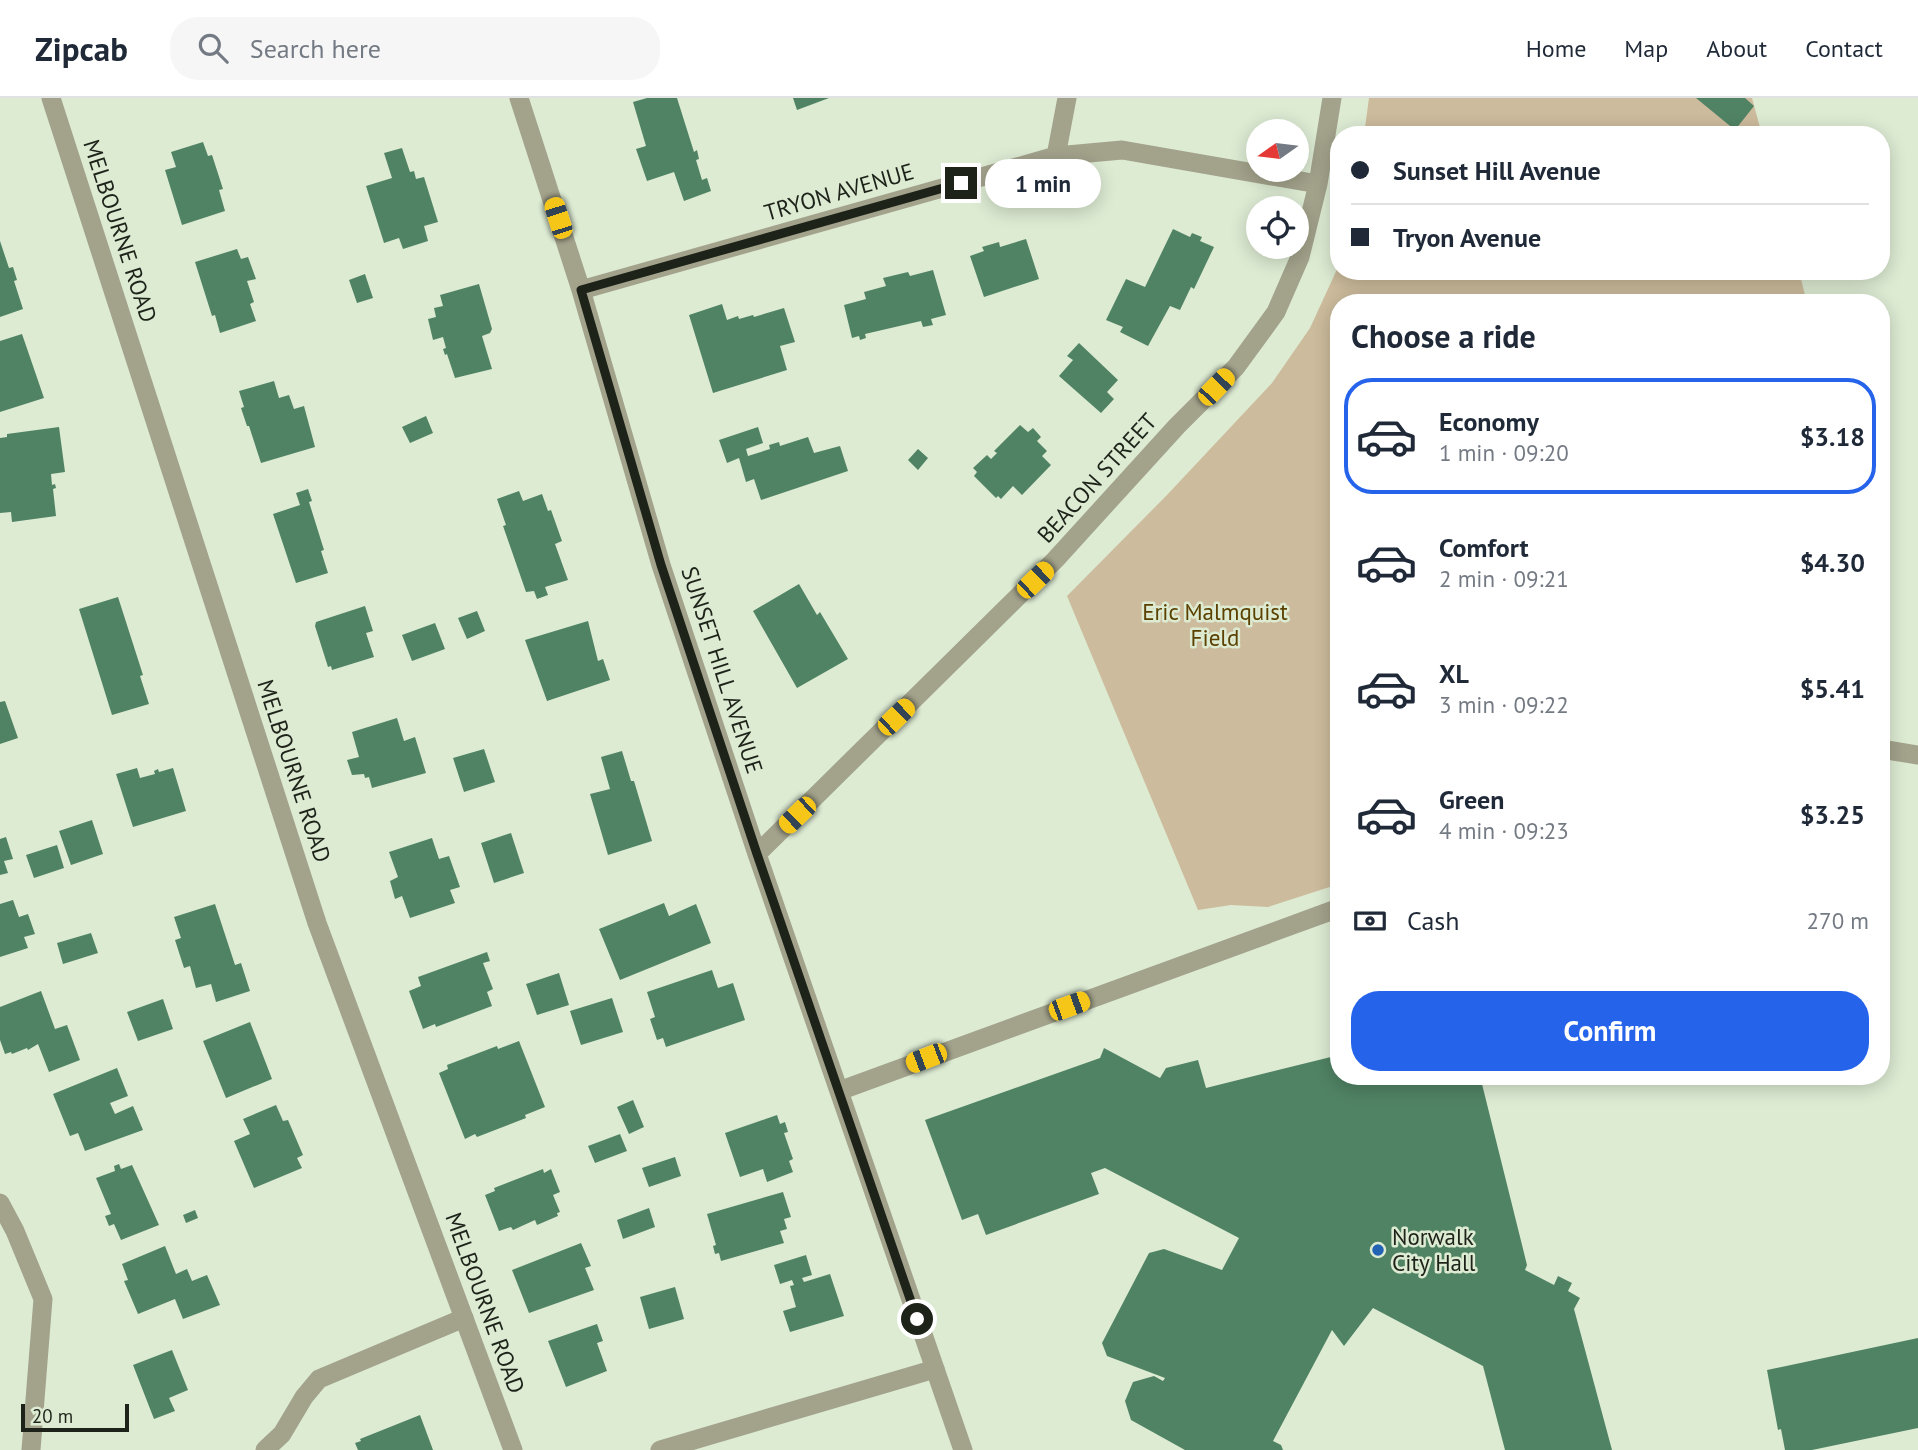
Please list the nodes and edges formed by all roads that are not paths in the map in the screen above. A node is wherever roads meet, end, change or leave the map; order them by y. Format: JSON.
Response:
{"nodes":[{"id":1,"x":51,"y":98,"type":"edge"},
{"id":2,"x":519,"y":98,"type":"edge"},
{"id":3,"x":1067,"y":98,"type":"edge"},
{"id":4,"x":1332,"y":98,"type":"edge"},
{"id":5,"x":1056,"y":156,"type":"junction"},
{"id":6,"x":1318,"y":184,"type":"junction"},
{"id":7,"x":581,"y":290,"type":"junction"},
{"id":8,"x":1890,"y":750,"type":"edge"},
{"id":9,"x":1918,"y":755,"type":"edge"},
{"id":10,"x":757,"y":854,"type":"junction"},
{"id":11,"x":1330,"y":911,"type":"edge"},
{"id":12,"x":839,"y":1091,"type":"junction"},
{"id":13,"x":0,"y":1203,"type":"edge"},
{"id":14,"x":464,"y":1318,"type":"junction"},
{"id":15,"x":935,"y":1370,"type":"junction"},
{"id":16,"x":31,"y":1450,"type":"edge"},
{"id":17,"x":265,"y":1450,"type":"edge"},
{"id":18,"x":513,"y":1450,"type":"edge"},
{"id":19,"x":660,"y":1450,"type":"edge"},
{"id":20,"x":963,"y":1450,"type":"edge"}],
"edges":[{"from":1,"to":14,"type":"street","name":"MELBOURNE ROAD"},
{"from":2,"to":7,"type":"street","name":"SUNSET HILL AVENUE"},
{"from":3,"to":5,"type":"street"},
{"from":4,"to":6,"type":"street","name":"BEACON STREET"},
{"from":5,"to":6,"type":"street","name":"TRYON AVENUE"},
{"from":5,"to":7,"type":"street","name":"TRYON AVENUE"},
{"from":6,"to":10,"type":"street","name":"BEACON STREET"},
{"from":7,"to":10,"type":"street","name":"SUNSET HILL AVENUE"},
{"from":8,"to":9,"type":"street"},
{"from":10,"to":12,"type":"street","name":"SUNSET HILL AVENUE"},
{"from":11,"to":12,"type":"street"},
{"from":12,"to":15,"type":"street","name":"SUNSET HILL AVENUE"},
{"from":13,"to":16,"type":"street"},
{"from":14,"to":17,"type":"street"},
{"from":14,"to":18,"type":"street","name":"MELBOURNE ROAD"},
{"from":15,"to":19,"type":"street"},
{"from":15,"to":20,"type":"street","name":"SUNSET HILL AVENUE"}]}
